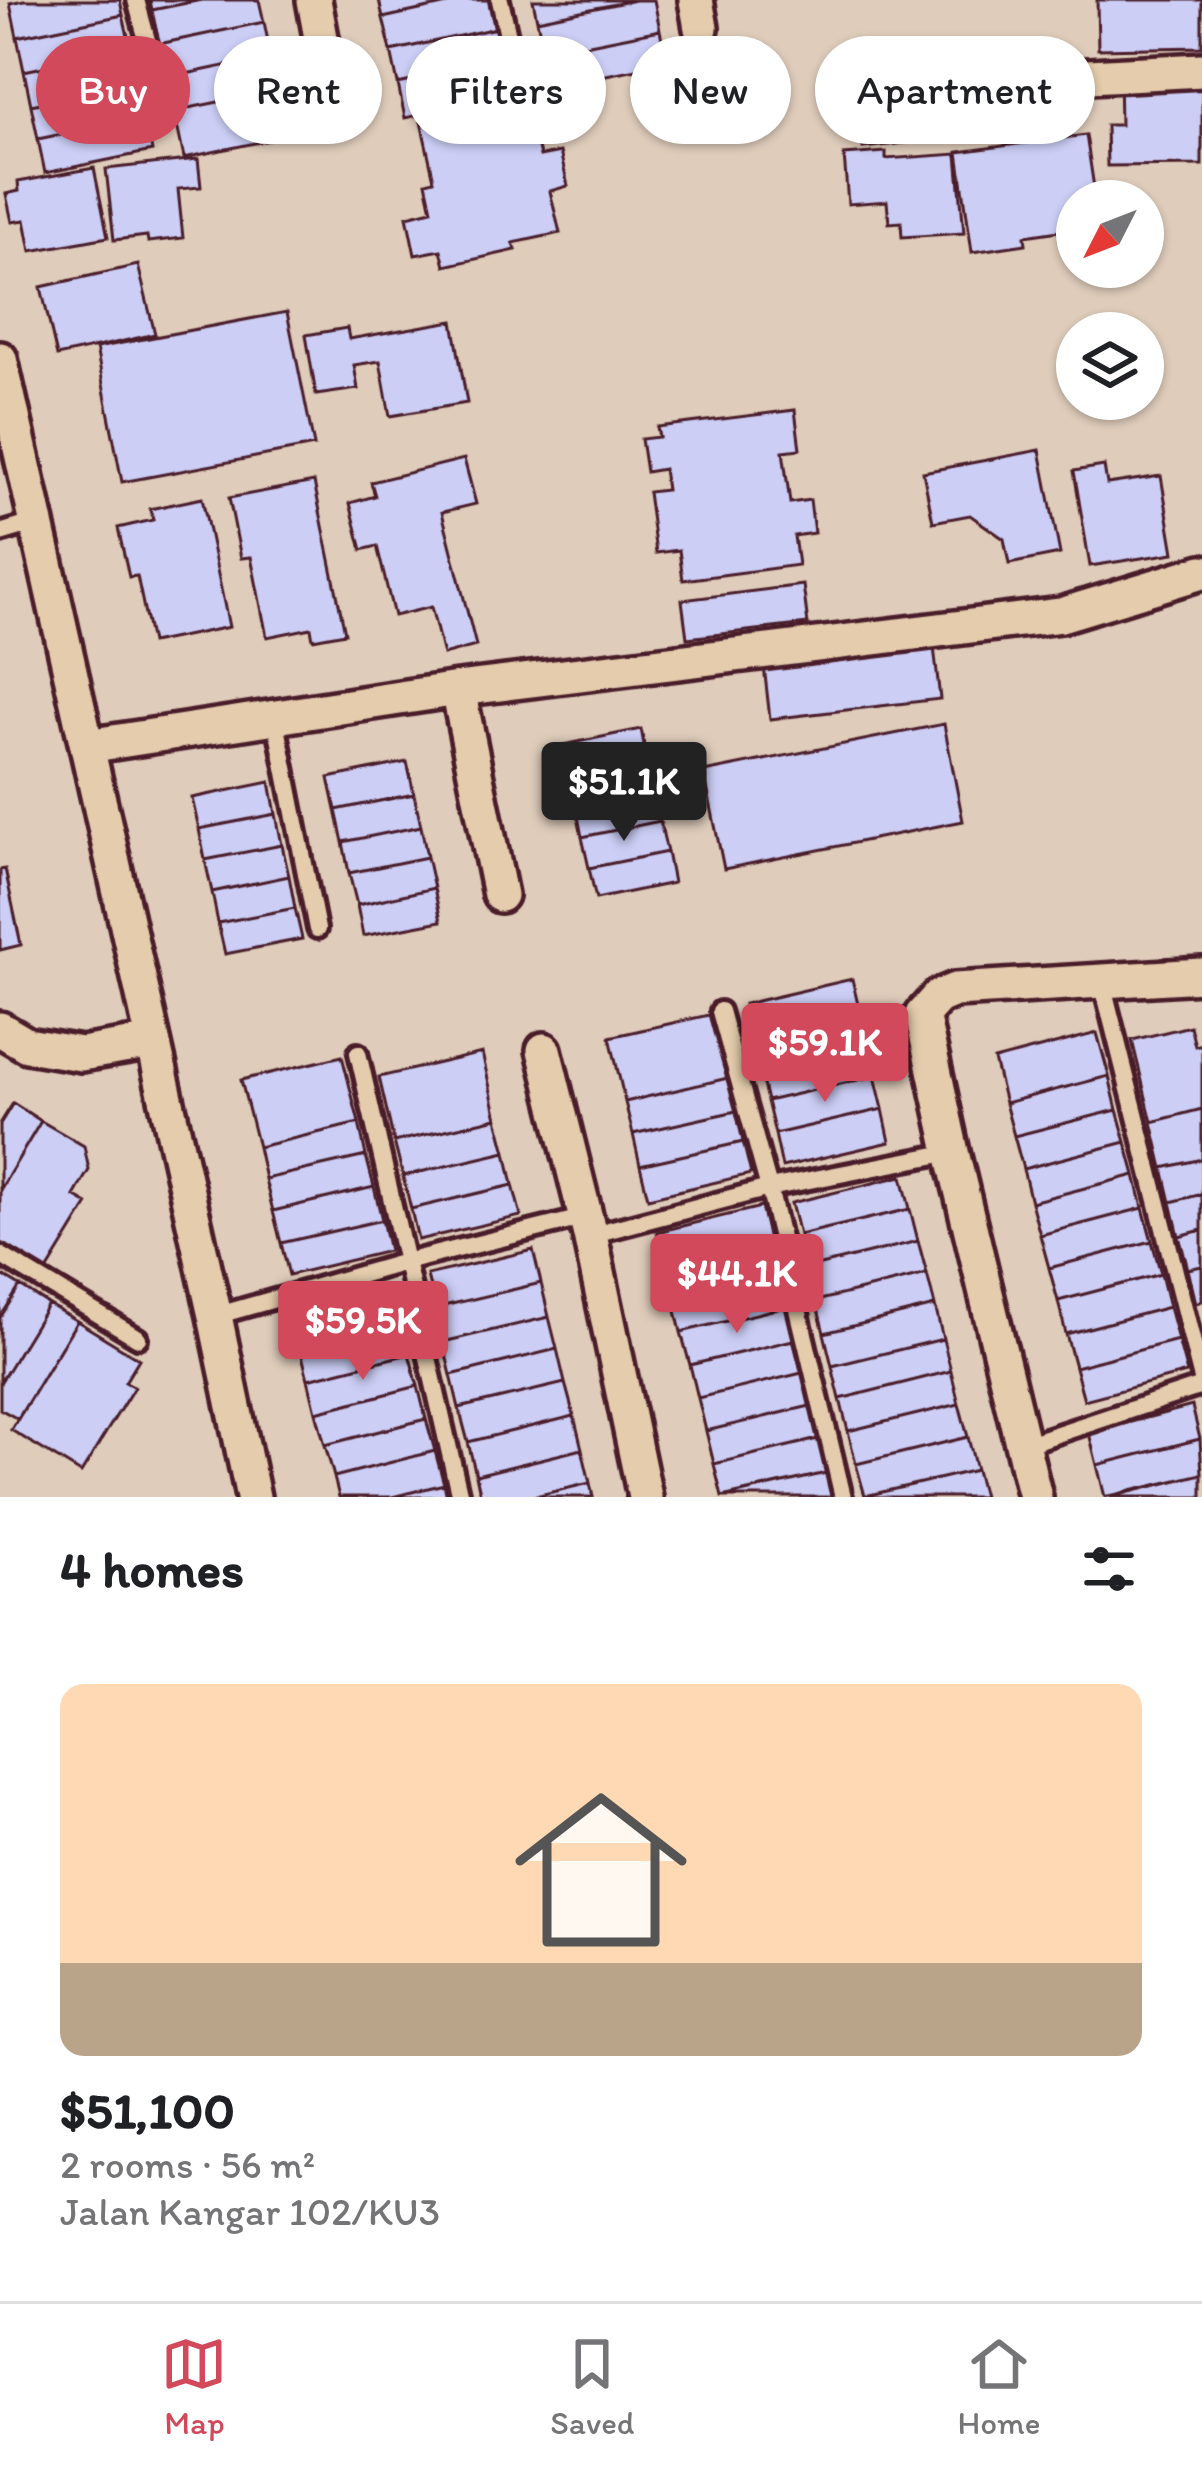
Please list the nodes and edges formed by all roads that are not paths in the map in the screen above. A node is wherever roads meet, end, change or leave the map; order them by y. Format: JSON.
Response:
{"nodes":[{"id":1,"x":136,"y":0,"type":"edge"},
{"id":2,"x":314,"y":0,"type":"edge"},
{"id":3,"x":500,"y":0,"type":"edge"},
{"id":4,"x":146,"y":36,"type":"edge"},
{"id":5,"x":321,"y":36,"type":"edge"},
{"id":6,"x":508,"y":36,"type":"edge"},
{"id":7,"x":1202,"y":70,"type":"edge"},
{"id":8,"x":1095,"y":76,"type":"edge"},
{"id":9,"x":0,"y":359,"type":"edge"},
{"id":10,"x":37,"y":522,"type":"junction"},
{"id":11,"x":0,"y":533,"type":"edge"},
{"id":12,"x":1202,"y":572,"type":"edge"},
{"id":13,"x":458,"y":688,"type":"junction"},
{"id":14,"x":275,"y":717,"type":"junction"},
{"id":15,"x":87,"y":746,"type":"junction"},
{"id":16,"x":500,"y":896,"type":"dead end"},
{"id":17,"x":317,"y":929,"type":"dead end"},
{"id":18,"x":1202,"y":975,"type":"edge"},
{"id":19,"x":1102,"y":982,"type":"junction"},
{"id":20,"x":720,"y":1010,"type":"dead end"},
{"id":21,"x":0,"y":1029,"type":"edge"},
{"id":22,"x":153,"y":1042,"type":"junction"},
{"id":23,"x":544,"y":1050,"type":"dead end"},
{"id":24,"x":358,"y":1052,"type":"dead end"},
{"id":25,"x":952,"y":1152,"type":"junction"},
{"id":26,"x":769,"y":1188,"type":"junction"},
{"id":27,"x":588,"y":1226,"type":"junction"},
{"id":28,"x":0,"y":1255,"type":"edge"},
{"id":29,"x":405,"y":1262,"type":"junction"},
{"id":30,"x":215,"y":1316,"type":"junction"},
{"id":31,"x":138,"y":1337,"type":"dead end"},
{"id":32,"x":1202,"y":1383,"type":"edge"},
{"id":33,"x":1024,"y":1445,"type":"junction"},
{"id":34,"x":253,"y":1497,"type":"edge"},
{"id":35,"x":460,"y":1497,"type":"edge"},
{"id":36,"x":645,"y":1497,"type":"edge"},
{"id":37,"x":843,"y":1497,"type":"edge"},
{"id":38,"x":1035,"y":1497,"type":"edge"}],
"edges":[{"from":1,"to":4,"type":"lane"},
{"from":2,"to":5,"type":"street"},
{"from":3,"to":6,"type":"lane"},
{"from":7,"to":8,"type":"street"},
{"from":9,"to":10,"type":"street"},
{"from":10,"to":11,"type":"lane"},
{"from":10,"to":15,"type":"street"},
{"from":12,"to":13,"type":"street"},
{"from":13,"to":14,"type":"street"},
{"from":13,"to":16,"type":"street"},
{"from":14,"to":15,"type":"street"},
{"from":14,"to":17,"type":"lane"},
{"from":15,"to":22,"type":"street"},
{"from":18,"to":19,"type":"street"},
{"from":19,"to":25,"type":"street"},
{"from":19,"to":32,"type":"lane"},
{"from":20,"to":26,"type":"lane"},
{"from":21,"to":22,"type":"street"},
{"from":22,"to":30,"type":"street"},
{"from":23,"to":27,"type":"street"},
{"from":24,"to":29,"type":"lane"},
{"from":25,"to":26,"type":"lane"},
{"from":25,"to":33,"type":"street"},
{"from":26,"to":27,"type":"lane"},
{"from":26,"to":37,"type":"lane"},
{"from":27,"to":29,"type":"lane"},
{"from":27,"to":36,"type":"street"},
{"from":28,"to":31,"type":"lane"},
{"from":29,"to":30,"type":"lane"},
{"from":29,"to":35,"type":"lane"},
{"from":30,"to":34,"type":"street"},
{"from":32,"to":33,"type":"lane"},
{"from":33,"to":38,"type":"street"}]}
